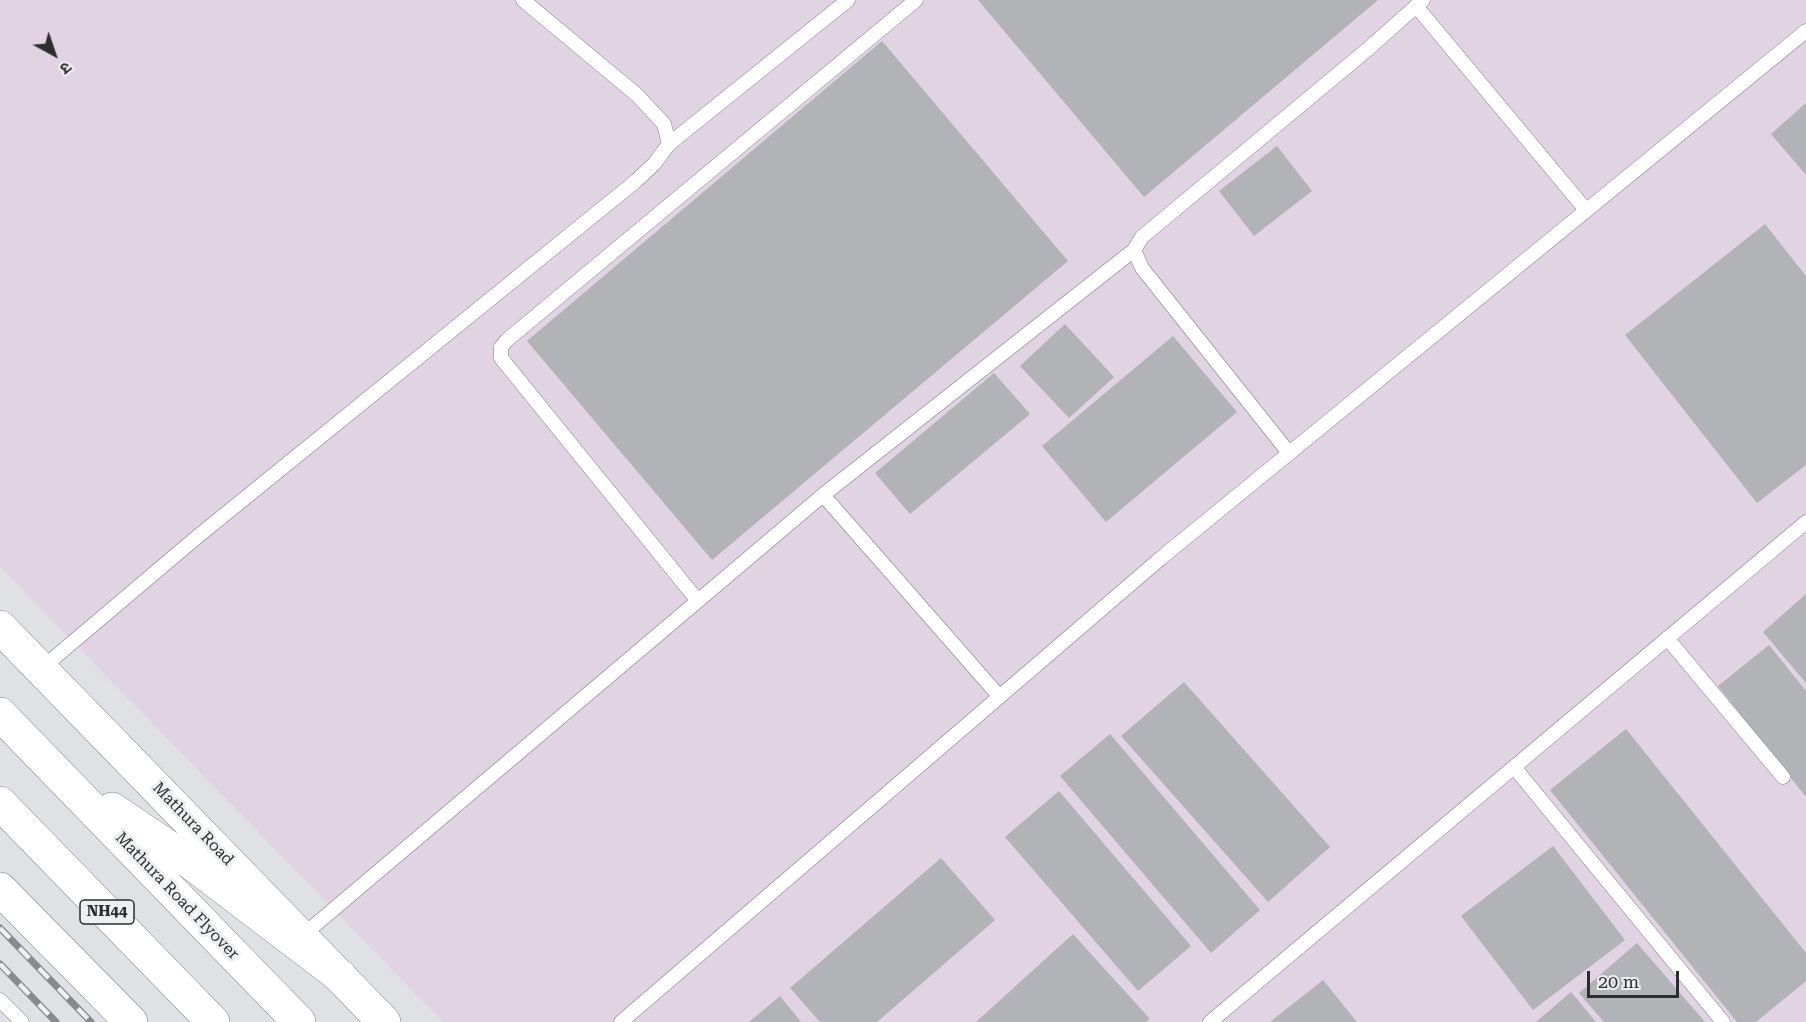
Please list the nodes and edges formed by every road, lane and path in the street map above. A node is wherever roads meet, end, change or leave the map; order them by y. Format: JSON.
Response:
{"nodes":[{"id":1,"x":523,"y":0,"type":"edge"},
{"id":2,"x":848,"y":0,"type":"edge"},
{"id":3,"x":916,"y":0,"type":"edge"},
{"id":4,"x":1420,"y":3,"type":"edge"},
{"id":5,"x":1806,"y":31,"type":"edge"},
{"id":6,"x":669,"y":144,"type":"junction"},
{"id":7,"x":1586,"y":210,"type":"junction"},
{"id":8,"x":1134,"y":250,"type":"junction"},
{"id":9,"x":1289,"y":453,"type":"junction"},
{"id":10,"x":823,"y":495,"type":"junction"},
{"id":11,"x":1806,"y":522,"type":"edge"},
{"id":12,"x":698,"y":601,"type":"junction"},
{"id":13,"x":0,"y":627,"type":"edge"},
{"id":14,"x":1667,"y":638,"type":"junction"},
{"id":15,"x":41,"y":669,"type":"junction"},
{"id":16,"x":999,"y":696,"type":"junction"},
{"id":17,"x":0,"y":714,"type":"edge"},
{"id":18,"x":1514,"y":766,"type":"junction"},
{"id":19,"x":55,"y":771,"type":"junction"},
{"id":20,"x":1783,"y":777,"type":"dead end"},
{"id":21,"x":0,"y":803,"type":"edge"},
{"id":22,"x":2,"y":896,"type":"edge"},
{"id":23,"x":302,"y":936,"type":"junction"},
{"id":24,"x":340,"y":975,"type":"junction"},
{"id":25,"x":0,"y":1000,"type":"edge"},
{"id":26,"x":22,"y":1022,"type":"edge"},
{"id":27,"x":131,"y":1022,"type":"edge"},
{"id":28,"x":213,"y":1022,"type":"edge"},
{"id":29,"x":299,"y":1022,"type":"edge"},
{"id":30,"x":384,"y":1022,"type":"edge"},
{"id":31,"x":621,"y":1022,"type":"edge"},
{"id":32,"x":1210,"y":1022,"type":"edge"},
{"id":33,"x":1723,"y":1022,"type":"edge"}],
"edges":[{"from":1,"to":6,"type":"lane"},
{"from":2,"to":6,"type":"lane"},
{"from":3,"to":12,"type":"lane"},
{"from":4,"to":7,"type":"lane"},
{"from":4,"to":8,"type":"lane"},
{"from":5,"to":7,"type":"lane"},
{"from":6,"to":15,"type":"lane"},
{"from":7,"to":9,"type":"lane"},
{"from":8,"to":9,"type":"lane"},
{"from":8,"to":10,"type":"lane"},
{"from":9,"to":16,"type":"lane"},
{"from":10,"to":12,"type":"lane"},
{"from":10,"to":16,"type":"lane"},
{"from":11,"to":14,"type":"lane"},
{"from":12,"to":23,"type":"lane"},
{"from":13,"to":15,"type":"main road","name":"Mathura Road"},
{"from":14,"to":18,"type":"lane"},
{"from":14,"to":20,"type":"lane"},
{"from":15,"to":23,"type":"main road","name":"Mathura Road"},
{"from":16,"to":31,"type":"lane"},
{"from":17,"to":19,"type":"main road"},
{"from":18,"to":32,"type":"lane"},
{"from":18,"to":33,"type":"lane"},
{"from":19,"to":24,"type":"main road"},
{"from":19,"to":29,"type":"main road","name":"Mathura Road Flyover"},
{"from":21,"to":28,"type":"main road","number":"NH44"},
{"from":22,"to":27,"type":"main road"},
{"from":23,"to":24,"type":"main road","name":"Mathura Road"},
{"from":24,"to":30,"type":"main road","name":"Mathura Road"},
{"from":25,"to":26,"type":"lane"}]}
